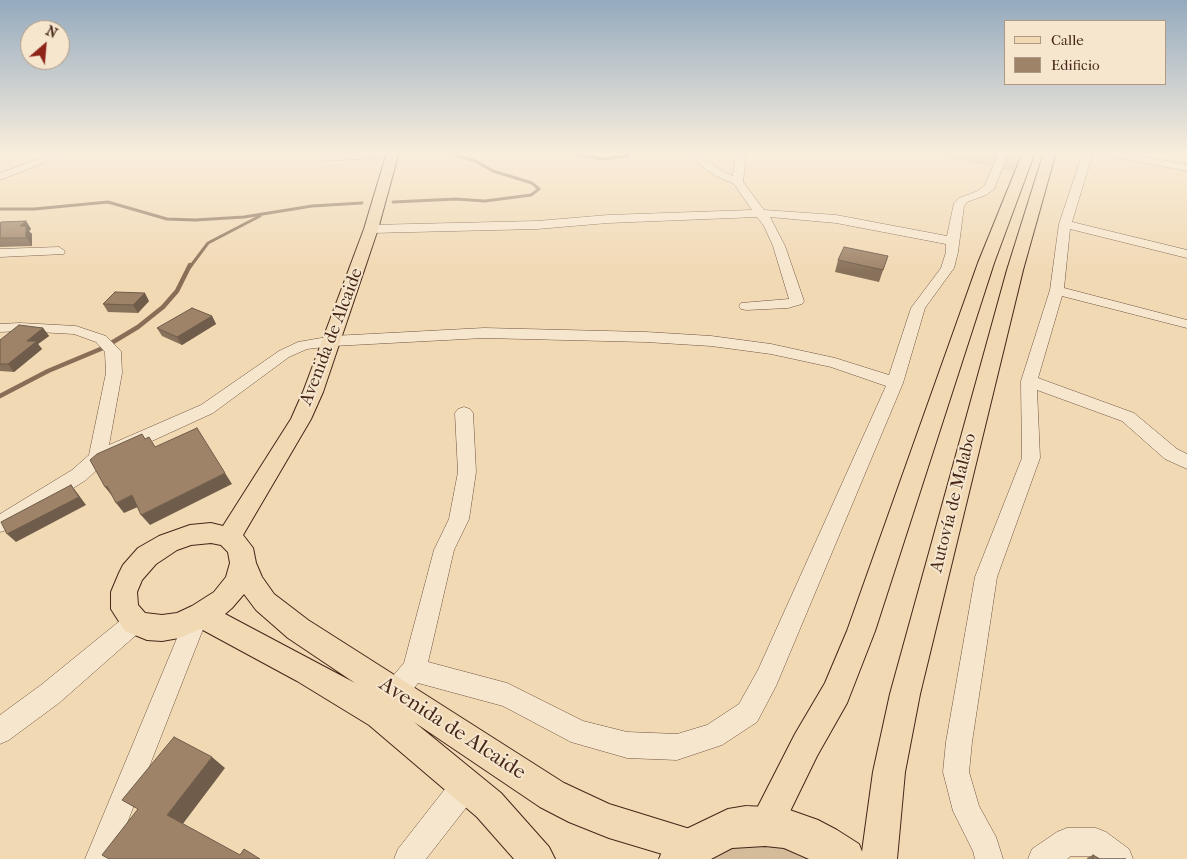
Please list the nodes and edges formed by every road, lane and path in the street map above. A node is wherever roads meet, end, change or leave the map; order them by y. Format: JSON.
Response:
{"nodes":[{"id":1,"x":382,"y":192,"type":"edge"},
{"id":2,"x":745,"y":192,"type":"edge"},
{"id":3,"x":983,"y":192,"type":"edge"},
{"id":4,"x":1013,"y":192,"type":"edge"},
{"id":5,"x":1038,"y":192,"type":"edge"},
{"id":6,"x":1075,"y":192,"type":"edge"},
{"id":7,"x":760,"y":213,"type":"junction"},
{"id":8,"x":1065,"y":224,"type":"junction"},
{"id":9,"x":372,"y":229,"type":"junction"},
{"id":10,"x":952,"y":241,"type":"junction"},
{"id":11,"x":59,"y":251,"type":"dead end"},
{"id":12,"x":0,"y":253,"type":"edge"},
{"id":13,"x":1187,"y":254,"type":"edge"},
{"id":14,"x":1057,"y":290,"type":"junction"},
{"id":15,"x":746,"y":306,"type":"dead end"},
{"id":16,"x":1187,"y":324,"type":"edge"},
{"id":17,"x":0,"y":328,"type":"edge"},
{"id":18,"x":332,"y":341,"type":"junction"},
{"id":19,"x":1029,"y":381,"type":"junction"},
{"id":20,"x":895,"y":383,"type":"junction"},
{"id":21,"x":464,"y":413,"type":"dead end"},
{"id":22,"x":98,"y":458,"type":"junction"},
{"id":23,"x":1187,"y":462,"type":"edge"},
{"id":24,"x":0,"y":524,"type":"edge"},
{"id":25,"x":236,"y":550,"type":"junction"},
{"id":26,"x":199,"y":617,"type":"junction"},
{"id":27,"x":135,"y":622,"type":"junction"},
{"id":28,"x":396,"y":692,"type":"junction"},
{"id":29,"x":0,"y":731,"type":"edge"},
{"id":30,"x":466,"y":785,"type":"junction"},
{"id":31,"x":765,"y":826,"type":"junction"},
{"id":32,"x":687,"y":852,"type":"edge"},
{"id":33,"x":99,"y":859,"type":"edge"},
{"id":34,"x":408,"y":859,"type":"edge"},
{"id":35,"x":537,"y":859,"type":"edge"},
{"id":36,"x":844,"y":859,"type":"edge"},
{"id":37,"x":879,"y":859,"type":"edge"},
{"id":38,"x":989,"y":859,"type":"edge"},
{"id":39,"x":1042,"y":859,"type":"edge"},
{"id":40,"x":1119,"y":859,"type":"edge"}],
"edges":[{"from":1,"to":9,"type":"main road","name":"Avenida de Alcaide"},
{"from":2,"to":7,"type":"street"},
{"from":3,"to":10,"type":"street"},
{"from":4,"to":31,"type":"main road"},
{"from":5,"to":37,"type":"main road","name":"Autovía de Malabo"},
{"from":6,"to":8,"type":"street"},
{"from":7,"to":9,"type":"street"},
{"from":7,"to":10,"type":"street"},
{"from":7,"to":15,"type":"street"},
{"from":8,"to":13,"type":"street"},
{"from":8,"to":14,"type":"street"},
{"from":9,"to":18,"type":"main road","name":"Avenida de Alcaide"},
{"from":10,"to":20,"type":"street"},
{"from":11,"to":12,"type":"street"},
{"from":14,"to":16,"type":"street"},
{"from":14,"to":19,"type":"street"},
{"from":17,"to":22,"type":"street"},
{"from":18,"to":20,"type":"street"},
{"from":18,"to":22,"type":"street"},
{"from":18,"to":25,"type":"main road","name":"Avenida de Alcaide"},
{"from":19,"to":23,"type":"street"},
{"from":19,"to":38,"type":"street"},
{"from":20,"to":28,"type":"street"},
{"from":21,"to":28,"type":"street"},
{"from":22,"to":24,"type":"street"},
{"from":25,"to":26,"type":"main road"},
{"from":25,"to":27,"type":"main road"},
{"from":25,"to":28,"type":"main road","name":"Avenida de Alcaide"},
{"from":26,"to":27,"type":"main road"},
{"from":26,"to":28,"type":"main road","name":"Avenida de Alcaide"},
{"from":26,"to":33,"type":"street"},
{"from":27,"to":29,"type":"street"},
{"from":28,"to":30,"type":"main road","name":"Avenida de Alcaide"},
{"from":28,"to":32,"type":"main road","name":"Avenida de Alcaide"},
{"from":30,"to":34,"type":"street"},
{"from":30,"to":35,"type":"main road","name":"Avenida de Alcaide"},
{"from":31,"to":32,"type":"highway"},
{"from":31,"to":36,"type":"highway"},
{"from":39,"to":40,"type":"street"}]}
